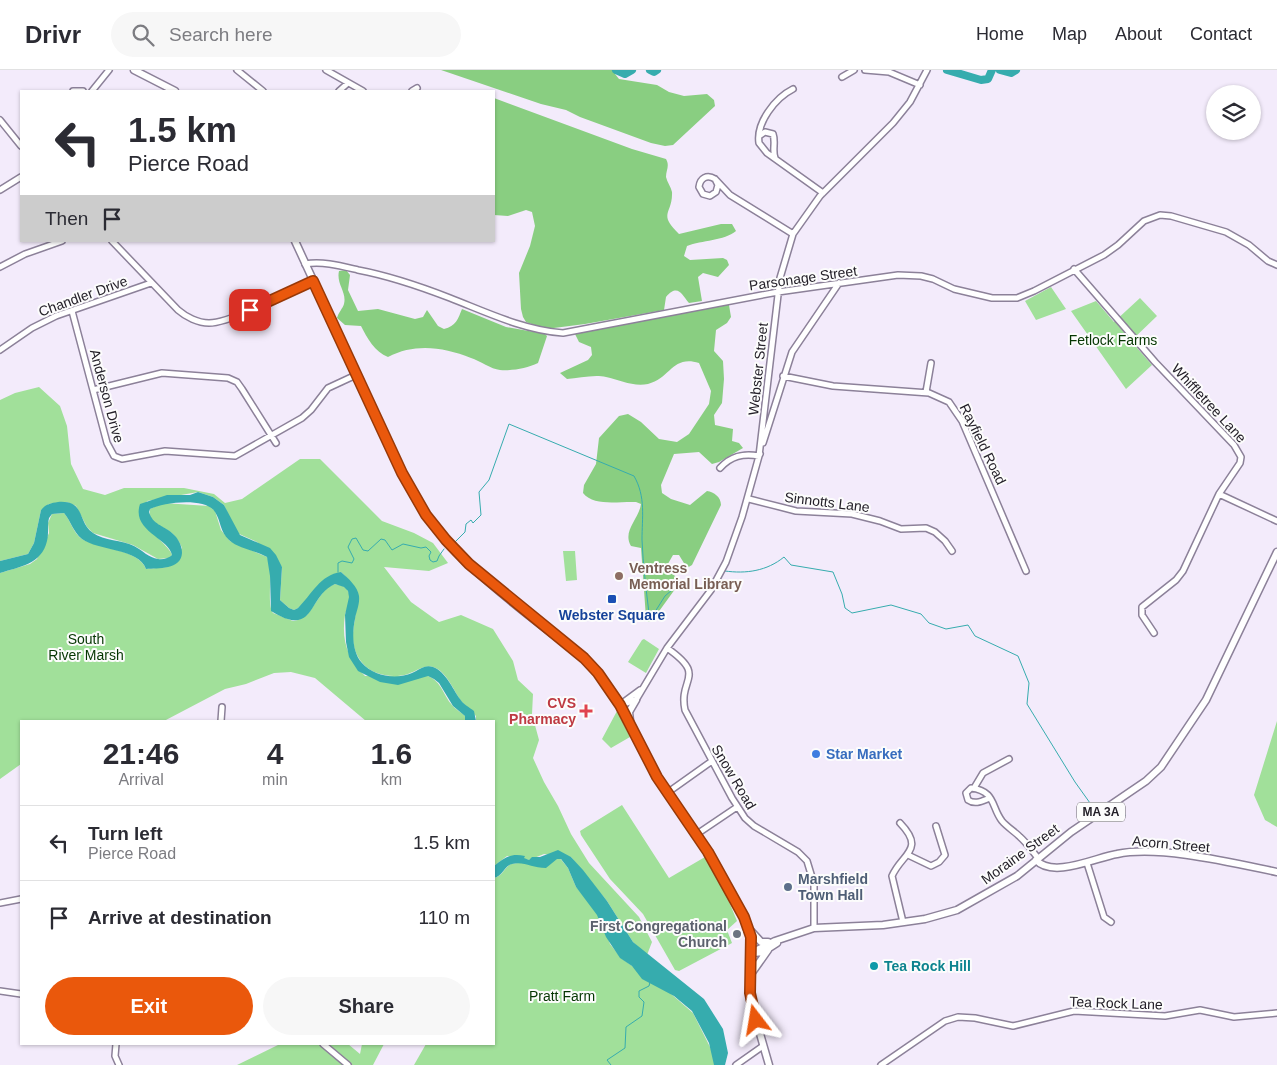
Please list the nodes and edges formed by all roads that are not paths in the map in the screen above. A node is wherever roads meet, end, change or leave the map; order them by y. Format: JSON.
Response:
{"nodes":[{"id":1,"x":108,"y":70,"type":"edge"},
{"id":2,"x":134,"y":70,"type":"edge"},
{"id":3,"x":237,"y":70,"type":"edge"},
{"id":4,"x":326,"y":70,"type":"edge"},
{"id":5,"x":854,"y":70,"type":"edge"},
{"id":6,"x":866,"y":70,"type":"edge"},
{"id":7,"x":927,"y":70,"type":"edge"},
{"id":8,"x":842,"y":77,"type":"dead end"},
{"id":9,"x":348,"y":83,"type":"junction"},
{"id":10,"x":920,"y":84,"type":"junction"},
{"id":11,"x":793,"y":89,"type":"dead end"},
{"id":12,"x":93,"y":90,"type":"edge"},
{"id":13,"x":173,"y":90,"type":"edge"},
{"id":14,"x":262,"y":90,"type":"edge"},
{"id":15,"x":340,"y":90,"type":"edge"},
{"id":16,"x":361,"y":90,"type":"edge"},
{"id":17,"x":0,"y":120,"type":"edge"},
{"id":18,"x":758,"y":136,"type":"junction"},
{"id":19,"x":20,"y":145,"type":"edge"},
{"id":20,"x":774,"y":158,"type":"junction"},
{"id":21,"x":20,"y":178,"type":"edge"},
{"id":22,"x":715,"y":179,"type":"dead end"},
{"id":23,"x":0,"y":190,"type":"edge"},
{"id":24,"x":823,"y":193,"type":"junction"},
{"id":25,"x":793,"y":234,"type":"junction"},
{"id":26,"x":59,"y":242,"type":"edge"},
{"id":27,"x":113,"y":242,"type":"edge"},
{"id":28,"x":295,"y":242,"type":"edge"},
{"id":29,"x":305,"y":264,"type":"junction"},
{"id":30,"x":1277,"y":265,"type":"edge"},
{"id":31,"x":0,"y":267,"type":"edge"},
{"id":32,"x":1074,"y":270,"type":"junction"},
{"id":33,"x":313,"y":281,"type":"junction"},
{"id":34,"x":151,"y":283,"type":"junction"},
{"id":35,"x":839,"y":283,"type":"junction"},
{"id":36,"x":778,"y":292,"type":"junction"},
{"id":37,"x":72,"y":311,"type":"junction"},
{"id":38,"x":0,"y":350,"type":"edge"},
{"id":39,"x":932,"y":363,"type":"dead end"},
{"id":40,"x":356,"y":375,"type":"junction"},
{"id":41,"x":783,"y":376,"type":"junction"},
{"id":42,"x":94,"y":390,"type":"junction"},
{"id":43,"x":926,"y":392,"type":"junction"},
{"id":44,"x":271,"y":435,"type":"junction"},
{"id":45,"x":276,"y":443,"type":"dead end"},
{"id":46,"x":759,"y":456,"type":"junction"},
{"id":47,"x":720,"y":468,"type":"dead end"},
{"id":48,"x":1219,"y":494,"type":"junction"},
{"id":49,"x":749,"y":499,"type":"junction"},
{"id":50,"x":1277,"y":521,"type":"edge"},
{"id":51,"x":952,"y":551,"type":"dead end"},
{"id":52,"x":1277,"y":552,"type":"edge"},
{"id":53,"x":1026,"y":570,"type":"dead end"},
{"id":54,"x":1154,"y":633,"type":"dead end"},
{"id":55,"x":667,"y":648,"type":"junction"},
{"id":56,"x":641,"y":690,"type":"junction"},
{"id":57,"x":636,"y":700,"type":"junction"},
{"id":58,"x":620,"y":705,"type":"junction"},
{"id":59,"x":222,"y":707,"type":"dead end"},
{"id":60,"x":221,"y":720,"type":"edge"},
{"id":61,"x":630,"y":724,"type":"junction"},
{"id":62,"x":1009,"y":759,"type":"dead end"},
{"id":63,"x":712,"y":761,"type":"junction"},
{"id":64,"x":974,"y":788,"type":"junction"},
{"id":65,"x":666,"y":792,"type":"junction"},
{"id":66,"x":990,"y":798,"type":"junction"},
{"id":67,"x":736,"y":806,"type":"junction"},
{"id":68,"x":900,"y":823,"type":"dead end"},
{"id":69,"x":936,"y":826,"type":"dead end"},
{"id":70,"x":697,"y":834,"type":"junction"},
{"id":71,"x":908,"y":855,"type":"junction"},
{"id":72,"x":1037,"y":859,"type":"junction"},
{"id":73,"x":1087,"y":863,"type":"junction"},
{"id":74,"x":1277,"y":872,"type":"edge"},
{"id":75,"x":20,"y":899,"type":"edge"},
{"id":76,"x":0,"y":903,"type":"edge"},
{"id":77,"x":903,"y":922,"type":"junction"},
{"id":78,"x":1111,"y":922,"type":"dead end"},
{"id":79,"x":747,"y":923,"type":"junction"},
{"id":80,"x":814,"y":928,"type":"junction"},
{"id":81,"x":785,"y":937,"type":"junction"},
{"id":82,"x":775,"y":941,"type":"junction"},
{"id":83,"x":769,"y":949,"type":"junction"},
{"id":84,"x":751,"y":953,"type":"junction"},
{"id":85,"x":749,"y":976,"type":"junction"},
{"id":86,"x":0,"y":992,"type":"edge"},
{"id":87,"x":20,"y":994,"type":"edge"},
{"id":88,"x":1277,"y":1013,"type":"edge"},
{"id":89,"x":116,"y":1045,"type":"edge"},
{"id":90,"x":324,"y":1045,"type":"edge"},
{"id":91,"x":763,"y":1046,"type":"junction"},
{"id":92,"x":118,"y":1065,"type":"edge"},
{"id":93,"x":348,"y":1065,"type":"edge"},
{"id":94,"x":736,"y":1065,"type":"edge"},
{"id":95,"x":769,"y":1065,"type":"edge"},
{"id":96,"x":881,"y":1065,"type":"edge"}],
"edges":[{"from":1,"to":12,"type":"street"},
{"from":2,"to":13,"type":"main road"},
{"from":3,"to":14,"type":"street"},
{"from":4,"to":9,"type":"street"},
{"from":5,"to":8,"type":"street"},
{"from":6,"to":10,"type":"street"},
{"from":7,"to":10,"type":"street","name":"Webster Street"},
{"from":9,"to":15,"type":"street"},
{"from":9,"to":16,"type":"street"},
{"from":10,"to":24,"type":"street","name":"Webster Street"},
{"from":11,"to":18,"type":"street"},
{"from":17,"to":19,"type":"street"},
{"from":18,"to":20,"type":"street"},
{"from":18,"to":20,"type":"street"},
{"from":20,"to":24,"type":"street"},
{"from":21,"to":23,"type":"street"},
{"from":22,"to":25,"type":"street"},
{"from":24,"to":25,"type":"street","name":"Webster Street"},
{"from":25,"to":36,"type":"street","name":"Webster Street"},
{"from":26,"to":31,"type":"street"},
{"from":27,"to":34,"type":"street"},
{"from":28,"to":29,"type":"main road"},
{"from":29,"to":33,"type":"main road"},
{"from":29,"to":36,"type":"street","name":"Parsonage Street"},
{"from":30,"to":32,"type":"street","name":"Parsonage Street"},
{"from":32,"to":35,"type":"street","name":"Parsonage Street"},
{"from":32,"to":48,"type":"street","name":"Whiffletree Lane"},
{"from":33,"to":34,"type":"street"},
{"from":33,"to":40,"type":"main road"},
{"from":34,"to":37,"type":"street","name":"Chandler Drive"},
{"from":35,"to":36,"type":"street","name":"Parsonage Street"},
{"from":35,"to":41,"type":"street"},
{"from":36,"to":46,"type":"street","name":"Webster Street"},
{"from":37,"to":38,"type":"street","name":"Chandler Drive"},
{"from":37,"to":42,"type":"street","name":"Anderson Drive"},
{"from":39,"to":43,"type":"street"},
{"from":40,"to":44,"type":"street","name":"Anderson Drive"},
{"from":40,"to":58,"type":"main road"},
{"from":41,"to":43,"type":"street","name":"Rayfield Road"},
{"from":41,"to":46,"type":"street"},
{"from":42,"to":44,"type":"street"},
{"from":42,"to":44,"type":"street","name":"Anderson Drive"},
{"from":43,"to":53,"type":"street","name":"Rayfield Road"},
{"from":44,"to":45,"type":"street"},
{"from":46,"to":47,"type":"street"},
{"from":46,"to":49,"type":"street","name":"Webster Street"},
{"from":48,"to":50,"type":"street"},
{"from":48,"to":54,"type":"street","name":"Whiffletree Lane"},
{"from":49,"to":51,"type":"street","name":"Sinnotts Lane"},
{"from":49,"to":55,"type":"street","name":"Webster Street"},
{"from":52,"to":72,"type":"main road","name":"Moraine Street","number":"MA 3A"},
{"from":55,"to":56,"type":"street","name":"Webster Street"},
{"from":55,"to":63,"type":"street","name":"Snow Road"},
{"from":56,"to":57,"type":"street","name":"Webster Street"},
{"from":56,"to":58,"type":"street","name":"Webster Street"},
{"from":57,"to":58,"type":"street"},
{"from":57,"to":61,"type":"main road"},
{"from":58,"to":61,"type":"main road"},
{"from":59,"to":60,"type":"street"},
{"from":61,"to":65,"type":"main road"},
{"from":62,"to":64,"type":"street"},
{"from":63,"to":65,"type":"street"},
{"from":63,"to":67,"type":"street","name":"Snow Road"},
{"from":64,"to":66,"type":"street"},
{"from":64,"to":66,"type":"street"},
{"from":65,"to":70,"type":"main road"},
{"from":66,"to":72,"type":"street"},
{"from":67,"to":70,"type":"street"},
{"from":67,"to":80,"type":"street","name":"Snow Road"},
{"from":68,"to":71,"type":"street"},
{"from":69,"to":71,"type":"street"},
{"from":70,"to":79,"type":"main road"},
{"from":71,"to":77,"type":"street"},
{"from":72,"to":73,"type":"main road","name":"Acorn Street"},
{"from":72,"to":77,"type":"main road","name":"Moraine Street","number":"MA 3A"},
{"from":73,"to":74,"type":"main road","name":"Acorn Street"},
{"from":73,"to":78,"type":"street"},
{"from":75,"to":76,"type":"street"},
{"from":77,"to":80,"type":"main road","name":"Moraine Street","number":"MA 3A"},
{"from":79,"to":82,"type":"main road"},
{"from":79,"to":84,"type":"main road"},
{"from":80,"to":81,"type":"main road","name":"Moraine Street","number":"MA 3A"},
{"from":81,"to":82,"type":"main road","name":"Moraine Street","number":"MA 3A"},
{"from":81,"to":83,"type":"main road","name":"Moraine Street","number":"MA 3A"},
{"from":82,"to":84,"type":"main road","name":"Moraine Street","number":"MA 3A"},
{"from":83,"to":84,"type":"main road","name":"Moraine Street","number":"MA 3A"},
{"from":83,"to":85,"type":"main road","number":"MA 3A"},
{"from":84,"to":85,"type":"main road"},
{"from":85,"to":91,"type":"main road"},
{"from":86,"to":87,"type":"street"},
{"from":88,"to":96,"type":"street","name":"Tea Rock Lane"},
{"from":89,"to":92,"type":"street"},
{"from":90,"to":93,"type":"street"},
{"from":91,"to":94,"type":"street"},
{"from":91,"to":95,"type":"main road"}]}
